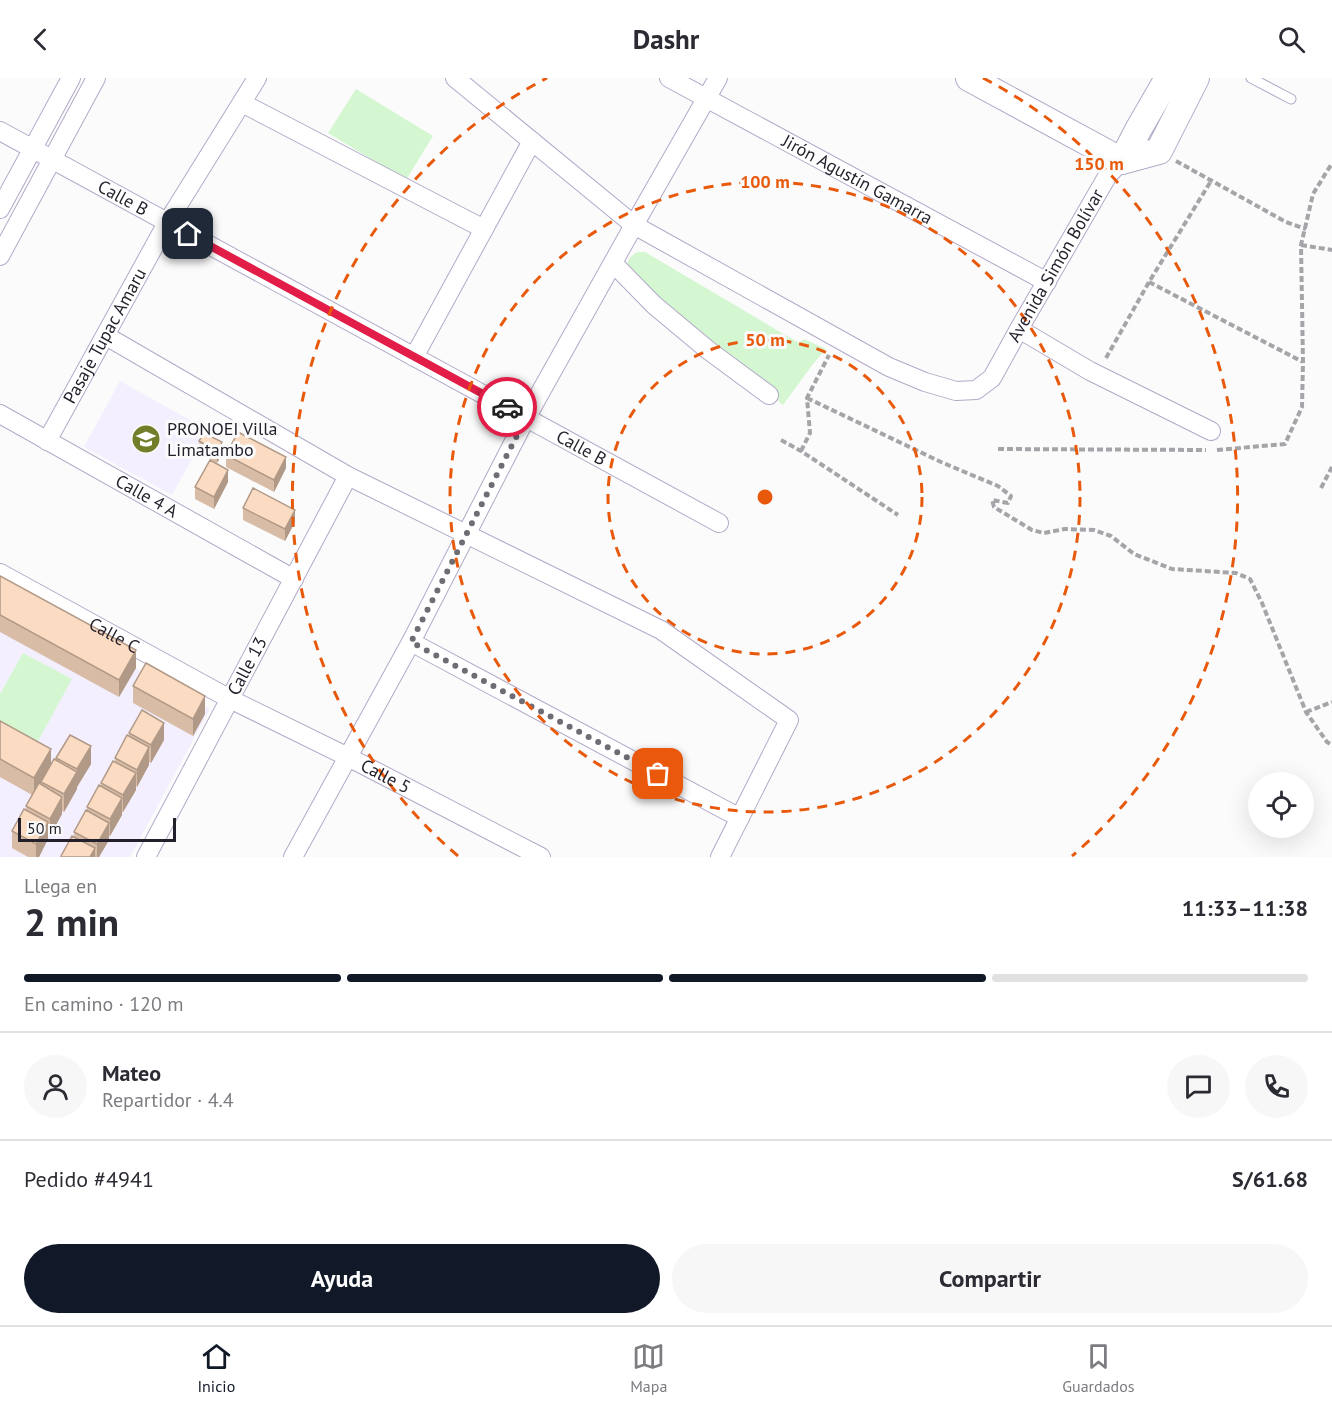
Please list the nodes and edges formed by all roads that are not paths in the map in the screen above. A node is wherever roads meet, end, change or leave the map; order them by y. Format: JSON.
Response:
{"nodes":[{"id":1,"x":71,"y":78,"type":"edge"},
{"id":2,"x":96,"y":78,"type":"edge"},
{"id":3,"x":257,"y":78,"type":"edge"},
{"id":4,"x":455,"y":78,"type":"edge"},
{"id":5,"x":669,"y":78,"type":"edge"},
{"id":6,"x":718,"y":78,"type":"edge"},
{"id":7,"x":969,"y":78,"type":"edge"},
{"id":8,"x":1168,"y":78,"type":"edge"},
{"id":9,"x":1196,"y":78,"type":"edge"},
{"id":10,"x":1251,"y":78,"type":"edge"},
{"id":11,"x":707,"y":98,"type":"junction"},
{"id":12,"x":1291,"y":99,"type":"dead end"},
{"id":13,"x":242,"y":103,"type":"junction"},
{"id":14,"x":0,"y":131,"type":"edge"},
{"id":15,"x":532,"y":141,"type":"junction"},
{"id":16,"x":33,"y":149,"type":"junction"},
{"id":17,"x":51,"y":159,"type":"junction"},
{"id":18,"x":1122,"y":161,"type":"junction"},
{"id":19,"x":0,"y":208,"type":"edge"},
{"id":20,"x":167,"y":223,"type":"junction"},
{"id":21,"x":634,"y":225,"type":"junction"},
{"id":22,"x":484,"y":229,"type":"junction"},
{"id":23,"x":0,"y":256,"type":"edge"},
{"id":24,"x":613,"y":263,"type":"junction"},
{"id":25,"x":1047,"y":282,"type":"junction"},
{"id":26,"x":1019,"y":329,"type":"junction"},
{"id":27,"x":106,"y":336,"type":"junction"},
{"id":28,"x":414,"y":357,"type":"junction"},
{"id":29,"x":769,"y":395,"type":"dead end"},
{"id":30,"x":0,"y":414,"type":"edge"},
{"id":31,"x":526,"y":418,"type":"junction"},
{"id":32,"x":1211,"y":431,"type":"dead end"},
{"id":33,"x":47,"y":441,"type":"junction"},
{"id":34,"x":348,"y":476,"type":"junction"},
{"id":35,"x":719,"y":523,"type":"dead end"},
{"id":36,"x":466,"y":535,"type":"junction"},
{"id":37,"x":0,"y":573,"type":"edge"},
{"id":38,"x":294,"y":579,"type":"junction"},
{"id":39,"x":411,"y":642,"type":"junction"},
{"id":40,"x":230,"y":699,"type":"junction"},
{"id":41,"x":348,"y":757,"type":"junction"},
{"id":42,"x":740,"y":818,"type":"junction"},
{"id":43,"x":146,"y":857,"type":"edge"},
{"id":44,"x":293,"y":857,"type":"edge"},
{"id":45,"x":541,"y":857,"type":"edge"},
{"id":46,"x":720,"y":857,"type":"edge"}],
"edges":[{"from":1,"to":16,"type":"street"},
{"from":2,"to":17,"type":"street"},
{"from":3,"to":13,"type":"street","name":"Pasaje Tupac Amaru"},
{"from":4,"to":15,"type":"street"},
{"from":5,"to":11,"type":"street","name":"Jirón Agustín Gamarra"},
{"from":6,"to":11,"type":"street"},
{"from":7,"to":18,"type":"street"},
{"from":8,"to":18,"type":"street","name":"Avenida Simón Bolívar"},
{"from":9,"to":18,"type":"street"},
{"from":10,"to":12,"type":"lane"},
{"from":11,"to":21,"type":"street"},
{"from":11,"to":25,"type":"street","name":"Jirón Agustín Gamarra"},
{"from":13,"to":20,"type":"street","name":"Pasaje Tupac Amaru"},
{"from":13,"to":22,"type":"street"},
{"from":14,"to":16,"type":"street","name":"Calle B"},
{"from":15,"to":21,"type":"street"},
{"from":15,"to":22,"type":"street"},
{"from":16,"to":17,"type":"street","name":"Calle B"},
{"from":16,"to":19,"type":"street"},
{"from":17,"to":20,"type":"street","name":"Calle B"},
{"from":17,"to":23,"type":"street"},
{"from":18,"to":25,"type":"street","name":"Avenida Simón Bolívar"},
{"from":20,"to":27,"type":"street","name":"Pasaje Tupac Amaru"},
{"from":20,"to":28,"type":"street","name":"Calle B"},
{"from":21,"to":24,"type":"street"},
{"from":21,"to":26,"type":"street","name":"Avenida Simón Bolívar"},
{"from":22,"to":28,"type":"street"},
{"from":24,"to":29,"type":"street"},
{"from":24,"to":31,"type":"street"},
{"from":25,"to":26,"type":"street","name":"Avenida Simón Bolívar"},
{"from":26,"to":32,"type":"street"},
{"from":27,"to":33,"type":"street","name":"Pasaje Tupac Amaru"},
{"from":27,"to":34,"type":"street"},
{"from":28,"to":31,"type":"street","name":"Calle B"},
{"from":30,"to":33,"type":"street","name":"Calle 4 A"},
{"from":31,"to":35,"type":"street","name":"Calle B"},
{"from":31,"to":36,"type":"street"},
{"from":33,"to":38,"type":"street","name":"Calle 4 A"},
{"from":34,"to":36,"type":"street"},
{"from":34,"to":38,"type":"street","name":"Calle 13"},
{"from":36,"to":39,"type":"street"},
{"from":36,"to":42,"type":"street"},
{"from":37,"to":40,"type":"street","name":"Calle C"},
{"from":38,"to":40,"type":"street","name":"Calle 13"},
{"from":39,"to":41,"type":"street"},
{"from":39,"to":42,"type":"street"},
{"from":40,"to":41,"type":"street","name":"Calle 5"},
{"from":40,"to":43,"type":"street","name":"Calle 13"},
{"from":41,"to":44,"type":"street"},
{"from":41,"to":45,"type":"street","name":"Calle 5"},
{"from":42,"to":46,"type":"street"}]}
